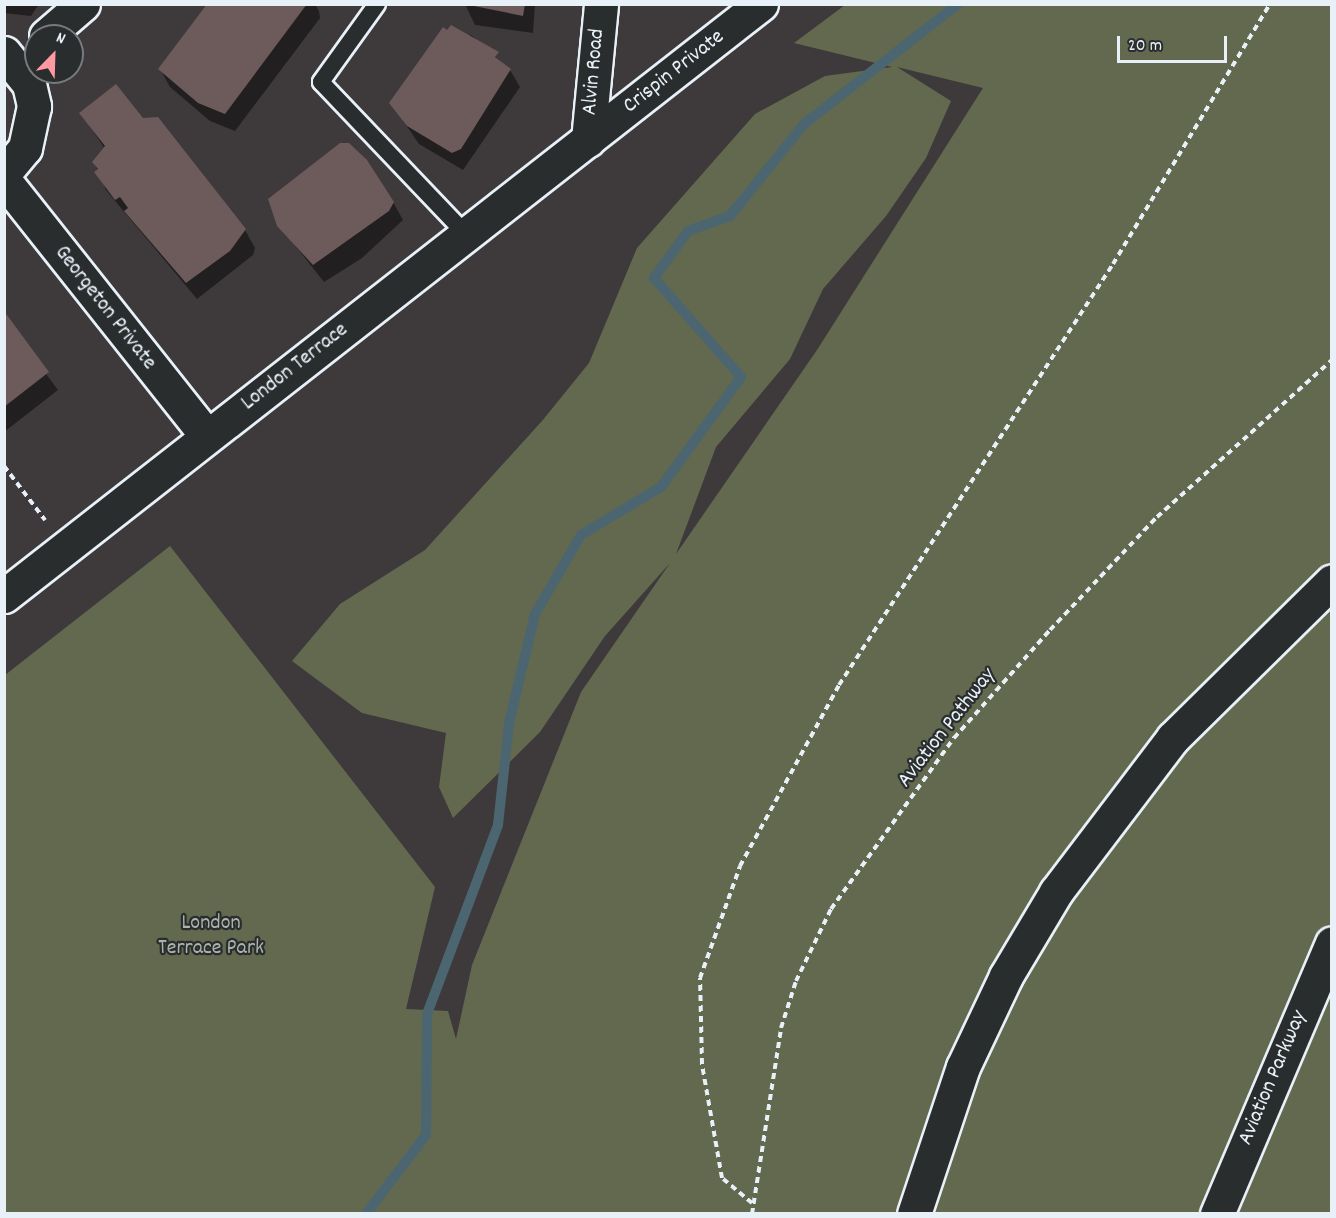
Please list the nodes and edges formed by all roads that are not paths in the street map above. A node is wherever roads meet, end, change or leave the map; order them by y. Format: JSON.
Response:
{"nodes":[{"id":1,"x":83,"y":4,"type":"edge"},
{"id":2,"x":377,"y":4,"type":"edge"},
{"id":3,"x":601,"y":4,"type":"edge"},
{"id":4,"x":761,"y":4,"type":"edge"},
{"id":5,"x":60,"y":24,"type":"edge"},
{"id":6,"x":18,"y":53,"type":"edge"},
{"id":7,"x":588,"y":140,"type":"junction"},
{"id":8,"x":4,"y":173,"type":"edge"},
{"id":9,"x":4,"y":180,"type":"edge"},
{"id":10,"x":466,"y":234,"type":"junction"},
{"id":11,"x":206,"y":435,"type":"junction"},
{"id":12,"x":1332,"y":581,"type":"edge"},
{"id":13,"x":4,"y":596,"type":"edge"},
{"id":14,"x":1332,"y":943,"type":"edge"},
{"id":15,"x":914,"y":1214,"type":"edge"},
{"id":16,"x":1217,"y":1214,"type":"edge"}],
"edges":[{"from":1,"to":5,"type":"street"},
{"from":2,"to":10,"type":"lane"},
{"from":3,"to":7,"type":"street","name":"Alvin Road"},
{"from":4,"to":7,"type":"street","name":"Crispin Private"},
{"from":6,"to":8,"type":"street"},
{"from":7,"to":10,"type":"street","name":"London Terrace"},
{"from":9,"to":11,"type":"street","name":"Georgeton Private"},
{"from":10,"to":11,"type":"street","name":"London Terrace"},
{"from":11,"to":13,"type":"street","name":"London Terrace"},
{"from":12,"to":15,"type":"street"},
{"from":14,"to":16,"type":"street","name":"Aviation Parkway"}]}
